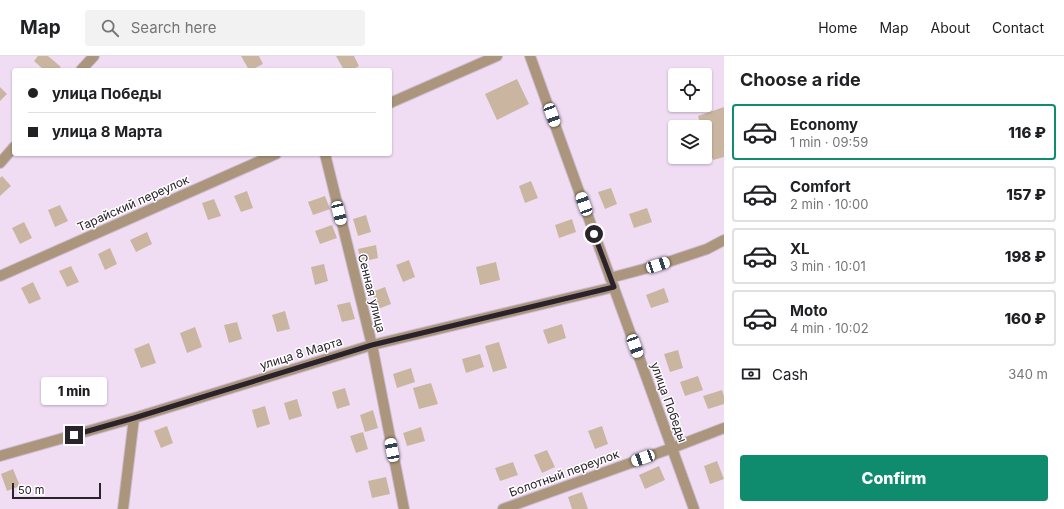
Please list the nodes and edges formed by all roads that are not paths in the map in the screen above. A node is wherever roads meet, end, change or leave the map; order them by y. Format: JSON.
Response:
{"nodes":[{"id":1,"x":94,"y":56,"type":"edge"},
{"id":2,"x":497,"y":56,"type":"edge"},
{"id":3,"x":530,"y":56,"type":"edge"},
{"id":4,"x":83,"y":68,"type":"edge"},
{"id":5,"x":392,"y":102,"type":"edge"},
{"id":6,"x":12,"y":149,"type":"edge"},
{"id":7,"x":271,"y":156,"type":"edge"},
{"id":8,"x":325,"y":156,"type":"edge"},
{"id":9,"x":0,"y":163,"type":"edge"},
{"id":10,"x":724,"y":240,"type":"edge"},
{"id":11,"x":0,"y":276,"type":"edge"},
{"id":12,"x":612,"y":283,"type":"junction"},
{"id":13,"x":372,"y":345,"type":"junction"},
{"id":14,"x":134,"y":418,"type":"junction"},
{"id":15,"x":724,"y":428,"type":"edge"},
{"id":16,"x":672,"y":448,"type":"junction"},
{"id":17,"x":0,"y":456,"type":"edge"},
{"id":18,"x":123,"y":509,"type":"edge"},
{"id":19,"x":404,"y":509,"type":"edge"},
{"id":20,"x":503,"y":509,"type":"edge"},
{"id":21,"x":694,"y":509,"type":"edge"}],
"edges":[{"from":1,"to":4,"type":"street"},
{"from":2,"to":5,"type":"street"},
{"from":3,"to":12,"type":"street","name":"улица Победы"},
{"from":6,"to":9,"type":"street"},
{"from":7,"to":11,"type":"street","name":"Тарайский переулок"},
{"from":8,"to":13,"type":"street","name":"Сенная улица"},
{"from":10,"to":12,"type":"street","name":"улица 8 Марта"},
{"from":12,"to":13,"type":"street","name":"улица 8 Марта"},
{"from":12,"to":16,"type":"street","name":"улица Победы"},
{"from":13,"to":14,"type":"street","name":"улица 8 Марта"},
{"from":13,"to":19,"type":"street","name":"Сенная улица"},
{"from":14,"to":17,"type":"street","name":"улица 8 Марта"},
{"from":14,"to":18,"type":"street"},
{"from":15,"to":16,"type":"street","name":"Болотный переулок"},
{"from":16,"to":20,"type":"street","name":"Болотный переулок"},
{"from":16,"to":21,"type":"street","name":"улица Победы"}]}
